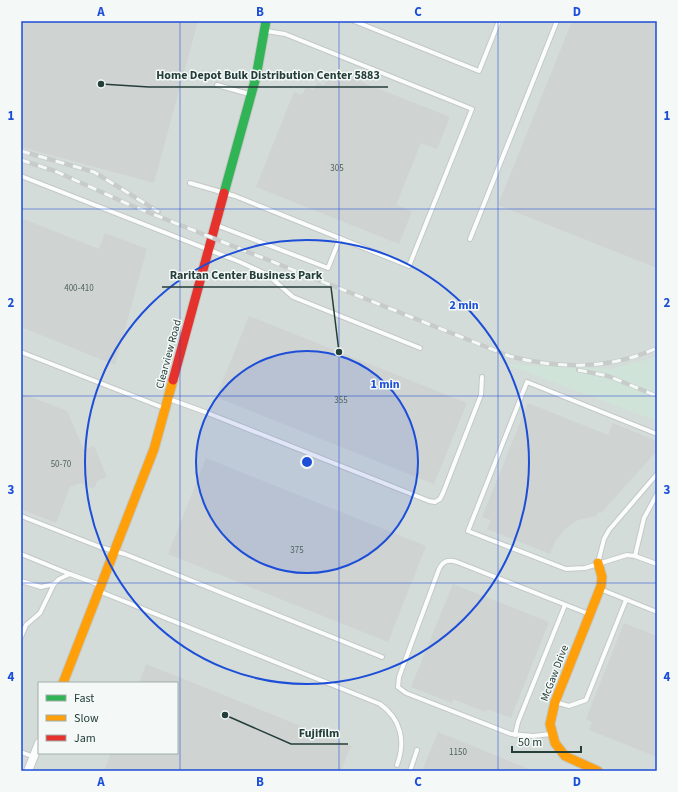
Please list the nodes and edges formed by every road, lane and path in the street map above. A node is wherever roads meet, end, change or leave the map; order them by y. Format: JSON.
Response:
{"nodes":[{"id":1,"x":266,"y":21,"type":"edge"},
{"id":2,"x":354,"y":21,"type":"edge"},
{"id":3,"x":499,"y":21,"type":"edge"},
{"id":4,"x":557,"y":21,"type":"edge"},
{"id":5,"x":363,"y":23,"type":"edge"},
{"id":6,"x":265,"y":31,"type":"junction"},
{"id":7,"x":217,"y":85,"type":"dead end"},
{"id":8,"x":251,"y":94,"type":"junction"},
{"id":9,"x":21,"y":176,"type":"edge"},
{"id":10,"x":190,"y":183,"type":"dead end"},
{"id":11,"x":225,"y":192,"type":"junction"},
{"id":12,"x":216,"y":225,"type":"junction"},
{"id":13,"x":340,"y":238,"type":"junction"},
{"id":14,"x":470,"y":239,"type":"dead end"},
{"id":15,"x":208,"y":251,"type":"junction"},
{"id":16,"x":420,"y":348,"type":"dead end"},
{"id":17,"x":21,"y":352,"type":"edge"},
{"id":18,"x":482,"y":377,"type":"dead end"},
{"id":19,"x":167,"y":404,"type":"junction"},
{"id":20,"x":657,"y":434,"type":"edge"},
{"id":21,"x":657,"y":474,"type":"edge"},
{"id":22,"x":657,"y":494,"type":"edge"},
{"id":23,"x":21,"y":516,"type":"edge"},
{"id":24,"x":115,"y":552,"type":"junction"},
{"id":25,"x":21,"y":554,"type":"edge"},
{"id":26,"x":635,"y":556,"type":"junction"},
{"id":27,"x":598,"y":563,"type":"junction"},
{"id":28,"x":657,"y":564,"type":"edge"},
{"id":29,"x":70,"y":574,"type":"junction"},
{"id":30,"x":21,"y":581,"type":"edge"},
{"id":31,"x":54,"y":584,"type":"junction"},
{"id":32,"x":101,"y":588,"type":"junction"},
{"id":33,"x":600,"y":589,"type":"junction"},
{"id":34,"x":626,"y":600,"type":"junction"},
{"id":35,"x":565,"y":605,"type":"junction"},
{"id":36,"x":657,"y":612,"type":"edge"},
{"id":37,"x":590,"y":615,"type":"junction"},
{"id":38,"x":21,"y":637,"type":"edge"},
{"id":39,"x":382,"y":657,"type":"dead end"},
{"id":40,"x":63,"y":682,"type":"edge"},
{"id":41,"x":555,"y":702,"type":"junction"},
{"id":42,"x":552,"y":734,"type":"junction"},
{"id":43,"x":515,"y":735,"type":"junction"},
{"id":44,"x":38,"y":746,"type":"edge"},
{"id":45,"x":418,"y":750,"type":"dead end"},
{"id":46,"x":21,"y":752,"type":"edge"},
{"id":47,"x":34,"y":757,"type":"junction"},
{"id":48,"x":397,"y":765,"type":"dead end"},
{"id":49,"x":28,"y":771,"type":"edge"},
{"id":50,"x":410,"y":771,"type":"edge"},
{"id":51,"x":598,"y":771,"type":"edge"}],
"edges":[{"from":1,"to":6,"type":"street","name":"Clearview Road"},
{"from":2,"to":5,"type":"lane"},
{"from":3,"to":5,"type":"lane"},
{"from":4,"to":14,"type":"lane"},
{"from":6,"to":8,"type":"street","name":"Clearview Road"},
{"from":6,"to":13,"type":"lane"},
{"from":7,"to":8,"type":"lane"},
{"from":8,"to":11,"type":"street","name":"Clearview Road"},
{"from":9,"to":15,"type":"lane"},
{"from":10,"to":11,"type":"lane"},
{"from":11,"to":12,"type":"street","name":"Clearview Road"},
{"from":11,"to":13,"type":"lane"},
{"from":12,"to":13,"type":"lane"},
{"from":12,"to":15,"type":"street","name":"Clearview Road"},
{"from":15,"to":16,"type":"lane"},
{"from":15,"to":19,"type":"street","name":"Clearview Road"},
{"from":17,"to":19,"type":"lane"},
{"from":18,"to":19,"type":"lane"},
{"from":19,"to":24,"type":"street","name":"Clearview Road"},
{"from":20,"to":27,"type":"lane"},
{"from":21,"to":27,"type":"lane"},
{"from":22,"to":26,"type":"lane"},
{"from":23,"to":24,"type":"lane"},
{"from":24,"to":32,"type":"street","name":"Clearview Road"},
{"from":24,"to":39,"type":"lane"},
{"from":25,"to":29,"type":"lane"},
{"from":26,"to":27,"type":"lane"},
{"from":26,"to":28,"type":"lane"},
{"from":27,"to":33,"type":"street","name":"McGaw Drive"},
{"from":29,"to":31,"type":"lane"},
{"from":29,"to":32,"type":"lane"},
{"from":30,"to":31,"type":"lane"},
{"from":31,"to":38,"type":"lane"},
{"from":32,"to":40,"type":"street","name":"Clearview Road"},
{"from":32,"to":48,"type":"lane"},
{"from":33,"to":34,"type":"lane"},
{"from":33,"to":37,"type":"street","name":"McGaw Drive"},
{"from":34,"to":36,"type":"lane"},
{"from":34,"to":41,"type":"lane"},
{"from":35,"to":37,"type":"lane"},
{"from":35,"to":43,"type":"lane"},
{"from":35,"to":43,"type":"lane"},
{"from":37,"to":41,"type":"street","name":"McGaw Drive"},
{"from":41,"to":42,"type":"street","name":"McGaw Drive"},
{"from":42,"to":43,"type":"lane"},
{"from":42,"to":51,"type":"street","name":"McGaw Drive"},
{"from":44,"to":47,"type":"street"},
{"from":45,"to":50,"type":"lane"},
{"from":46,"to":47,"type":"lane"},
{"from":47,"to":49,"type":"street"}]}
